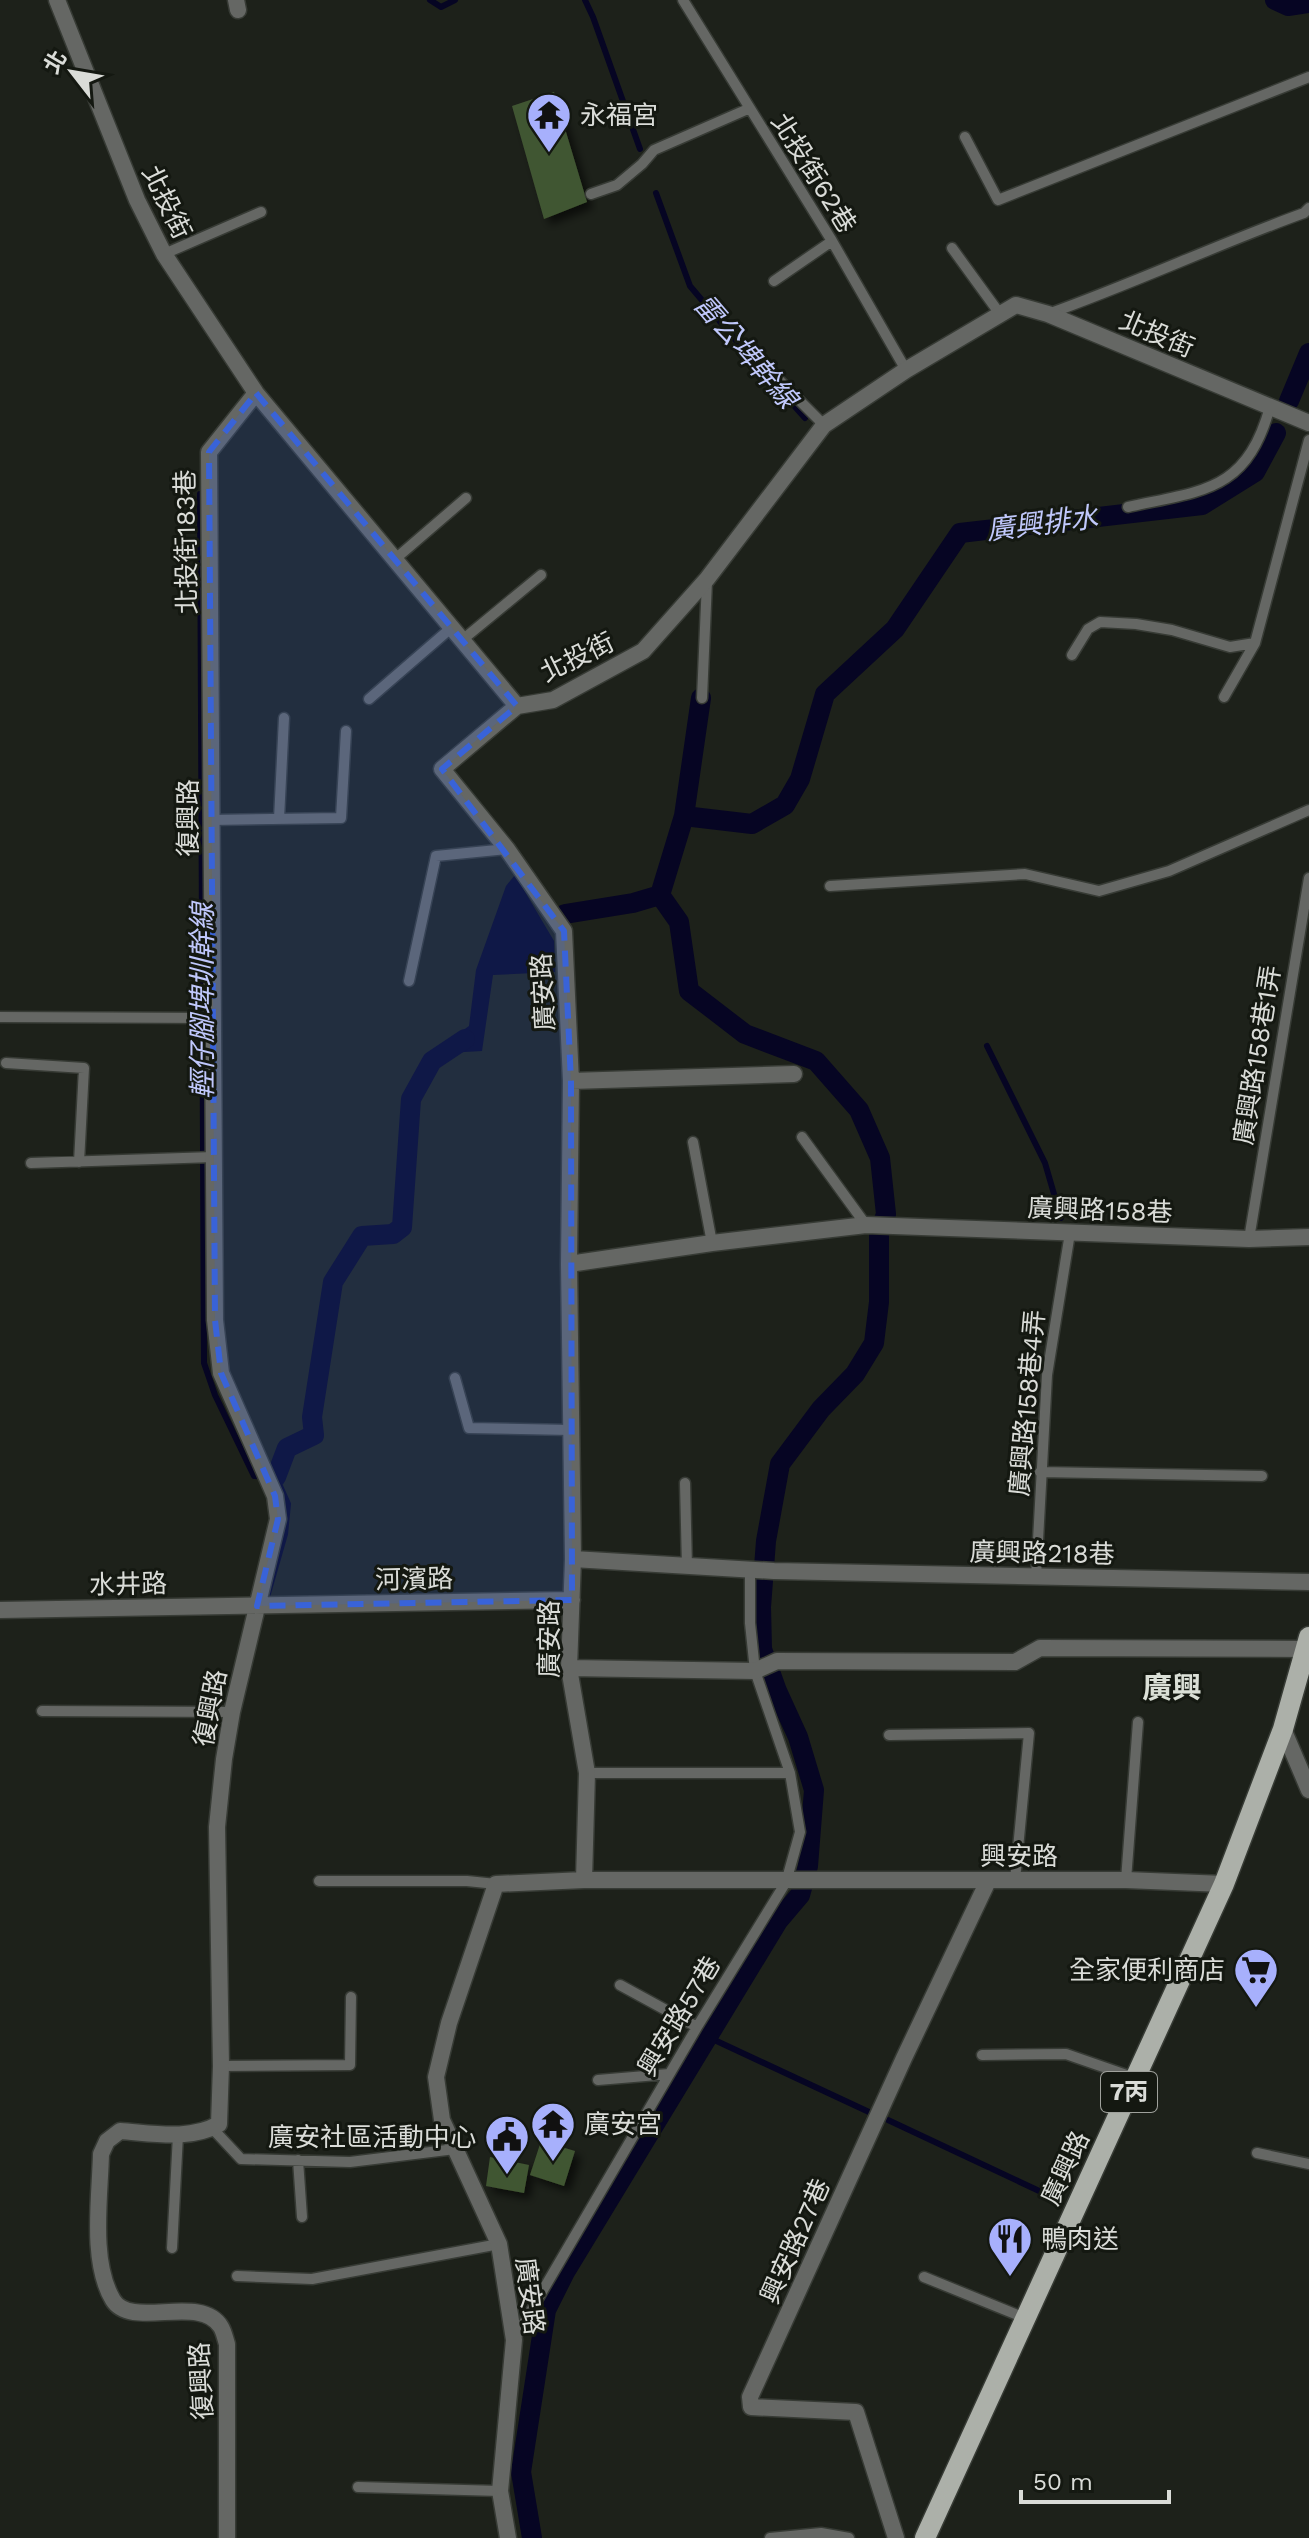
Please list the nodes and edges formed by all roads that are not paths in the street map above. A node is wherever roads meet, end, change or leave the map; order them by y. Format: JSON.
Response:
{"nodes":[{"id":1,"x":57,"y":0,"type":"edge"},
{"id":2,"x":683,"y":0,"type":"edge"},
{"id":3,"x":1309,"y":77,"type":"edge"},
{"id":4,"x":748,"y":109,"type":"junction"},
{"id":5,"x":965,"y":137,"type":"dead end"},
{"id":6,"x":591,"y":194,"type":"dead end"},
{"id":7,"x":1309,"y":208,"type":"edge"},
{"id":8,"x":261,"y":212,"type":"dead end"},
{"id":9,"x":832,"y":241,"type":"junction"},
{"id":10,"x":952,"y":248,"type":"dead end"},
{"id":11,"x":164,"y":254,"type":"junction"},
{"id":12,"x":774,"y":281,"type":"dead end"},
{"id":13,"x":1000,"y":314,"type":"junction"},
{"id":14,"x":1048,"y":314,"type":"junction"},
{"id":15,"x":745,"y":346,"type":"dead end"},
{"id":16,"x":906,"y":370,"type":"junction"},
{"id":17,"x":256,"y":393,"type":"junction"},
{"id":18,"x":1270,"y":407,"type":"junction"},
{"id":19,"x":1302,"y":420,"type":"edge"},
{"id":20,"x":824,"y":425,"type":"junction"},
{"id":21,"x":1309,"y":440,"type":"edge"},
{"id":22,"x":466,"y":498,"type":"dead end"},
{"id":23,"x":1128,"y":507,"type":"dead end"},
{"id":24,"x":394,"y":560,"type":"junction"},
{"id":25,"x":541,"y":575,"type":"dead end"},
{"id":26,"x":707,"y":579,"type":"junction"},
{"id":27,"x":456,"y":634,"type":"junction"},
{"id":28,"x":1255,"y":643,"type":"junction"},
{"id":29,"x":1072,"y":655,"type":"dead end"},
{"id":30,"x":1224,"y":697,"type":"dead end"},
{"id":31,"x":702,"y":698,"type":"dead end"},
{"id":32,"x":369,"y":699,"type":"dead end"},
{"id":33,"x":517,"y":706,"type":"junction"},
{"id":34,"x":212,"y":707,"type":"joint"},
{"id":35,"x":284,"y":718,"type":"dead end"},
{"id":36,"x":346,"y":731,"type":"dead end"},
{"id":37,"x":1309,"y":810,"type":"edge"},
{"id":38,"x":279,"y":819,"type":"junction"},
{"id":39,"x":211,"y":820,"type":"junction"},
{"id":40,"x":507,"y":849,"type":"junction"},
{"id":41,"x":1309,"y":878,"type":"edge"},
{"id":42,"x":830,"y":886,"type":"dead end"},
{"id":43,"x":409,"y":981,"type":"dead end"},
{"id":44,"x":0,"y":1017,"type":"edge"},
{"id":45,"x":213,"y":1018,"type":"junction"},
{"id":46,"x":6,"y":1063,"type":"dead end"},
{"id":47,"x":794,"y":1074,"type":"dead end"},
{"id":48,"x":571,"y":1081,"type":"junction"},
{"id":49,"x":802,"y":1137,"type":"dead end"},
{"id":50,"x":693,"y":1142,"type":"dead end"},
{"id":51,"x":214,"y":1157,"type":"junction"},
{"id":52,"x":79,"y":1162,"type":"junction"},
{"id":53,"x":31,"y":1163,"type":"dead end"},
{"id":54,"x":866,"y":1225,"type":"junction"},
{"id":55,"x":1070,"y":1233,"type":"junction"},
{"id":56,"x":1309,"y":1237,"type":"edge"},
{"id":57,"x":1249,"y":1239,"type":"junction"},
{"id":58,"x":712,"y":1243,"type":"junction"},
{"id":59,"x":569,"y":1264,"type":"junction"},
{"id":60,"x":455,"y":1378,"type":"dead end"},
{"id":61,"x":571,"y":1430,"type":"junction"},
{"id":62,"x":1040,"y":1472,"type":"junction"},
{"id":63,"x":1262,"y":1476,"type":"dead end"},
{"id":64,"x":685,"y":1483,"type":"dead end"},
{"id":65,"x":573,"y":1559,"type":"junction"},
{"id":66,"x":687,"y":1567,"type":"junction"},
{"id":67,"x":750,"y":1569,"type":"junction"},
{"id":68,"x":1036,"y":1577,"type":"junction"},
{"id":69,"x":1309,"y":1582,"type":"edge"},
{"id":70,"x":572,"y":1600,"type":"junction"},
{"id":71,"x":257,"y":1606,"type":"junction"},
{"id":72,"x":0,"y":1610,"type":"edge"},
{"id":73,"x":1308,"y":1643,"type":"edge"},
{"id":74,"x":569,"y":1668,"type":"junction"},
{"id":75,"x":755,"y":1671,"type":"junction"},
{"id":76,"x":42,"y":1711,"type":"dead end"},
{"id":77,"x":232,"y":1712,"type":"junction"},
{"id":78,"x":1138,"y":1722,"type":"dead end"},
{"id":79,"x":1283,"y":1729,"type":"junction"},
{"id":80,"x":889,"y":1735,"type":"dead end"},
{"id":81,"x":587,"y":1773,"type":"junction"},
{"id":82,"x":790,"y":1773,"type":"junction"},
{"id":83,"x":1309,"y":1790,"type":"edge"},
{"id":84,"x":584,"y":1880,"type":"junction"},
{"id":85,"x":1015,"y":1880,"type":"junction"},
{"id":86,"x":1126,"y":1880,"type":"junction"},
{"id":87,"x":319,"y":1881,"type":"dead end"},
{"id":88,"x":988,"y":1881,"type":"junction"},
{"id":89,"x":786,"y":1882,"type":"junction"},
{"id":90,"x":496,"y":1884,"type":"junction"},
{"id":91,"x":1224,"y":1884,"type":"junction"},
{"id":92,"x":620,"y":1985,"type":"dead end"},
{"id":93,"x":351,"y":1997,"type":"dead end"},
{"id":94,"x":697,"y":2027,"type":"junction"},
{"id":95,"x":982,"y":2055,"type":"dead end"},
{"id":96,"x":221,"y":2066,"type":"junction"},
{"id":97,"x":669,"y":2074,"type":"junction"},
{"id":98,"x":1135,"y":2078,"type":"junction"},
{"id":99,"x":598,"y":2080,"type":"dead end"},
{"id":100,"x":212,"y":2128,"type":"junction"},
{"id":101,"x":178,"y":2135,"type":"junction"},
{"id":102,"x":455,"y":2149,"type":"junction"},
{"id":103,"x":1257,"y":2153,"type":"dead end"},
{"id":104,"x":298,"y":2160,"type":"junction"},
{"id":105,"x":1309,"y":2164,"type":"edge"},
{"id":106,"x":302,"y":2217,"type":"dead end"},
{"id":107,"x":499,"y":2244,"type":"junction"},
{"id":108,"x":172,"y":2248,"type":"dead end"},
{"id":109,"x":237,"y":2276,"type":"dead end"},
{"id":110,"x":924,"y":2277,"type":"dead end"},
{"id":111,"x":1025,"y":2318,"type":"junction"},
{"id":112,"x":514,"y":2340,"type":"junction"},
{"id":113,"x":358,"y":2487,"type":"dead end"},
{"id":114,"x":500,"y":2491,"type":"junction"},
{"id":115,"x":227,"y":2538,"type":"edge"},
{"id":116,"x":508,"y":2538,"type":"edge"},
{"id":117,"x":770,"y":2538,"type":"edge"},
{"id":118,"x":849,"y":2538,"type":"edge"},
{"id":119,"x":896,"y":2538,"type":"edge"},
{"id":120,"x":925,"y":2538,"type":"edge"}],
"edges":[{"from":1,"to":11,"type":"street","name":"北投街"},
{"from":2,"to":4,"type":"lane","name":"北投街62巷"},
{"from":3,"to":5,"type":"lane"},
{"from":4,"to":6,"type":"lane"},
{"from":4,"to":9,"type":"lane","name":"北投街62巷"},
{"from":7,"to":14,"type":"lane"},
{"from":8,"to":11,"type":"lane"},
{"from":9,"to":12,"type":"lane"},
{"from":9,"to":16,"type":"lane","name":"北投街62巷"},
{"from":10,"to":13,"type":"lane"},
{"from":11,"to":17,"type":"street","name":"北投街"},
{"from":13,"to":14,"type":"street","name":"北投街"},
{"from":13,"to":16,"type":"street","name":"北投街"},
{"from":14,"to":18,"type":"street","name":"北投街"},
{"from":15,"to":20,"type":"lane"},
{"from":16,"to":20,"type":"street","name":"北投街"},
{"from":17,"to":24,"type":"street","name":"北投街"},
{"from":17,"to":34,"type":"street","name":"北投街183巷"},
{"from":18,"to":19,"type":"street","name":"北投街"},
{"from":18,"to":23,"type":"lane"},
{"from":20,"to":26,"type":"street","name":"北投街"},
{"from":21,"to":28,"type":"lane"},
{"from":22,"to":24,"type":"lane"},
{"from":24,"to":27,"type":"street","name":"北投街"},
{"from":25,"to":27,"type":"lane"},
{"from":26,"to":31,"type":"lane"},
{"from":26,"to":33,"type":"street","name":"北投街"},
{"from":27,"to":32,"type":"lane"},
{"from":27,"to":33,"type":"street","name":"北投街"},
{"from":28,"to":29,"type":"lane"},
{"from":28,"to":30,"type":"lane"},
{"from":33,"to":40,"type":"street","name":"廣安路"},
{"from":34,"to":39,"type":"street","name":"復興路"},
{"from":35,"to":38,"type":"lane"},
{"from":36,"to":38,"type":"lane"},
{"from":37,"to":42,"type":"lane"},
{"from":38,"to":39,"type":"lane"},
{"from":39,"to":45,"type":"street","name":"復興路"},
{"from":40,"to":43,"type":"lane"},
{"from":40,"to":48,"type":"street","name":"廣安路"},
{"from":41,"to":57,"type":"lane","name":"廣興路158巷1弄"},
{"from":44,"to":45,"type":"lane"},
{"from":45,"to":51,"type":"street","name":"復興路"},
{"from":46,"to":52,"type":"lane"},
{"from":47,"to":48,"type":"street"},
{"from":48,"to":59,"type":"street","name":"廣安路"},
{"from":49,"to":54,"type":"lane"},
{"from":50,"to":58,"type":"lane"},
{"from":51,"to":52,"type":"lane"},
{"from":51,"to":71,"type":"street","name":"復興路"},
{"from":52,"to":53,"type":"lane"},
{"from":54,"to":55,"type":"street","name":"廣興路158巷"},
{"from":54,"to":58,"type":"street"},
{"from":55,"to":57,"type":"street","name":"廣興路158巷"},
{"from":55,"to":62,"type":"lane","name":"廣興路158巷4弄"},
{"from":56,"to":57,"type":"street","name":"廣興路158巷"},
{"from":58,"to":59,"type":"street"},
{"from":59,"to":61,"type":"street","name":"廣安路"},
{"from":60,"to":61,"type":"lane"},
{"from":61,"to":65,"type":"street","name":"廣安路"},
{"from":62,"to":63,"type":"lane"},
{"from":62,"to":68,"type":"lane","name":"廣興路158巷4弄"},
{"from":64,"to":66,"type":"lane"},
{"from":65,"to":66,"type":"street"},
{"from":65,"to":70,"type":"street","name":"廣安路"},
{"from":66,"to":67,"type":"street"},
{"from":67,"to":68,"type":"street","name":"廣興路218巷"},
{"from":67,"to":75,"type":"lane","name":"興安路57巷"},
{"from":68,"to":69,"type":"street","name":"廣興路218巷"},
{"from":70,"to":71,"type":"street","name":"河濱路"},
{"from":70,"to":74,"type":"street","name":"廣安路"},
{"from":71,"to":72,"type":"street","name":"水井路"},
{"from":71,"to":77,"type":"street","name":"復興路"},
{"from":73,"to":75,"type":"street"},
{"from":73,"to":79,"type":"main road","name":"廣興路","number":"7丙"},
{"from":74,"to":75,"type":"street"},
{"from":74,"to":81,"type":"street","name":"廣安路"},
{"from":75,"to":82,"type":"lane","name":"興安路57巷"},
{"from":76,"to":77,"type":"lane"},
{"from":77,"to":96,"type":"street","name":"復興路"},
{"from":78,"to":86,"type":"lane"},
{"from":79,"to":83,"type":"street"},
{"from":79,"to":91,"type":"main road","name":"廣興路","number":"7丙"},
{"from":80,"to":85,"type":"lane"},
{"from":81,"to":82,"type":"lane"},
{"from":81,"to":84,"type":"street","name":"廣安路"},
{"from":82,"to":89,"type":"lane","name":"興安路57巷"},
{"from":84,"to":89,"type":"street"},
{"from":84,"to":90,"type":"street"},
{"from":85,"to":86,"type":"street","name":"興安路"},
{"from":85,"to":88,"type":"street","name":"興安路"},
{"from":86,"to":91,"type":"street","name":"興安路"},
{"from":87,"to":90,"type":"lane"},
{"from":88,"to":89,"type":"street","name":"興安路"},
{"from":88,"to":119,"type":"street","name":"興安路27巷"},
{"from":89,"to":94,"type":"lane","name":"興安路57巷"},
{"from":90,"to":102,"type":"street","name":"廣安路"},
{"from":91,"to":98,"type":"main road","name":"廣興路","number":"7丙"},
{"from":92,"to":94,"type":"lane"},
{"from":93,"to":96,"type":"lane"},
{"from":94,"to":97,"type":"lane","name":"興安路57巷"},
{"from":95,"to":98,"type":"lane"},
{"from":96,"to":100,"type":"street","name":"復興路"},
{"from":97,"to":99,"type":"lane"},
{"from":97,"to":112,"type":"lane","name":"興安路57巷"},
{"from":98,"to":111,"type":"main road","name":"廣興路","number":"7丙"},
{"from":100,"to":101,"type":"street","name":"復興路"},
{"from":100,"to":104,"type":"lane"},
{"from":101,"to":108,"type":"lane"},
{"from":101,"to":115,"type":"street","name":"復興路"},
{"from":102,"to":104,"type":"lane"},
{"from":102,"to":107,"type":"street","name":"廣安路"},
{"from":103,"to":105,"type":"lane"},
{"from":104,"to":106,"type":"lane"},
{"from":107,"to":109,"type":"lane"},
{"from":107,"to":112,"type":"street","name":"廣安路"},
{"from":110,"to":111,"type":"lane"},
{"from":111,"to":120,"type":"main road","name":"廣興路","number":"7丙"},
{"from":112,"to":114,"type":"street","name":"廣安路"},
{"from":113,"to":114,"type":"lane"},
{"from":114,"to":116,"type":"street","name":"廣安路"},
{"from":117,"to":118,"type":"lane"}]}
